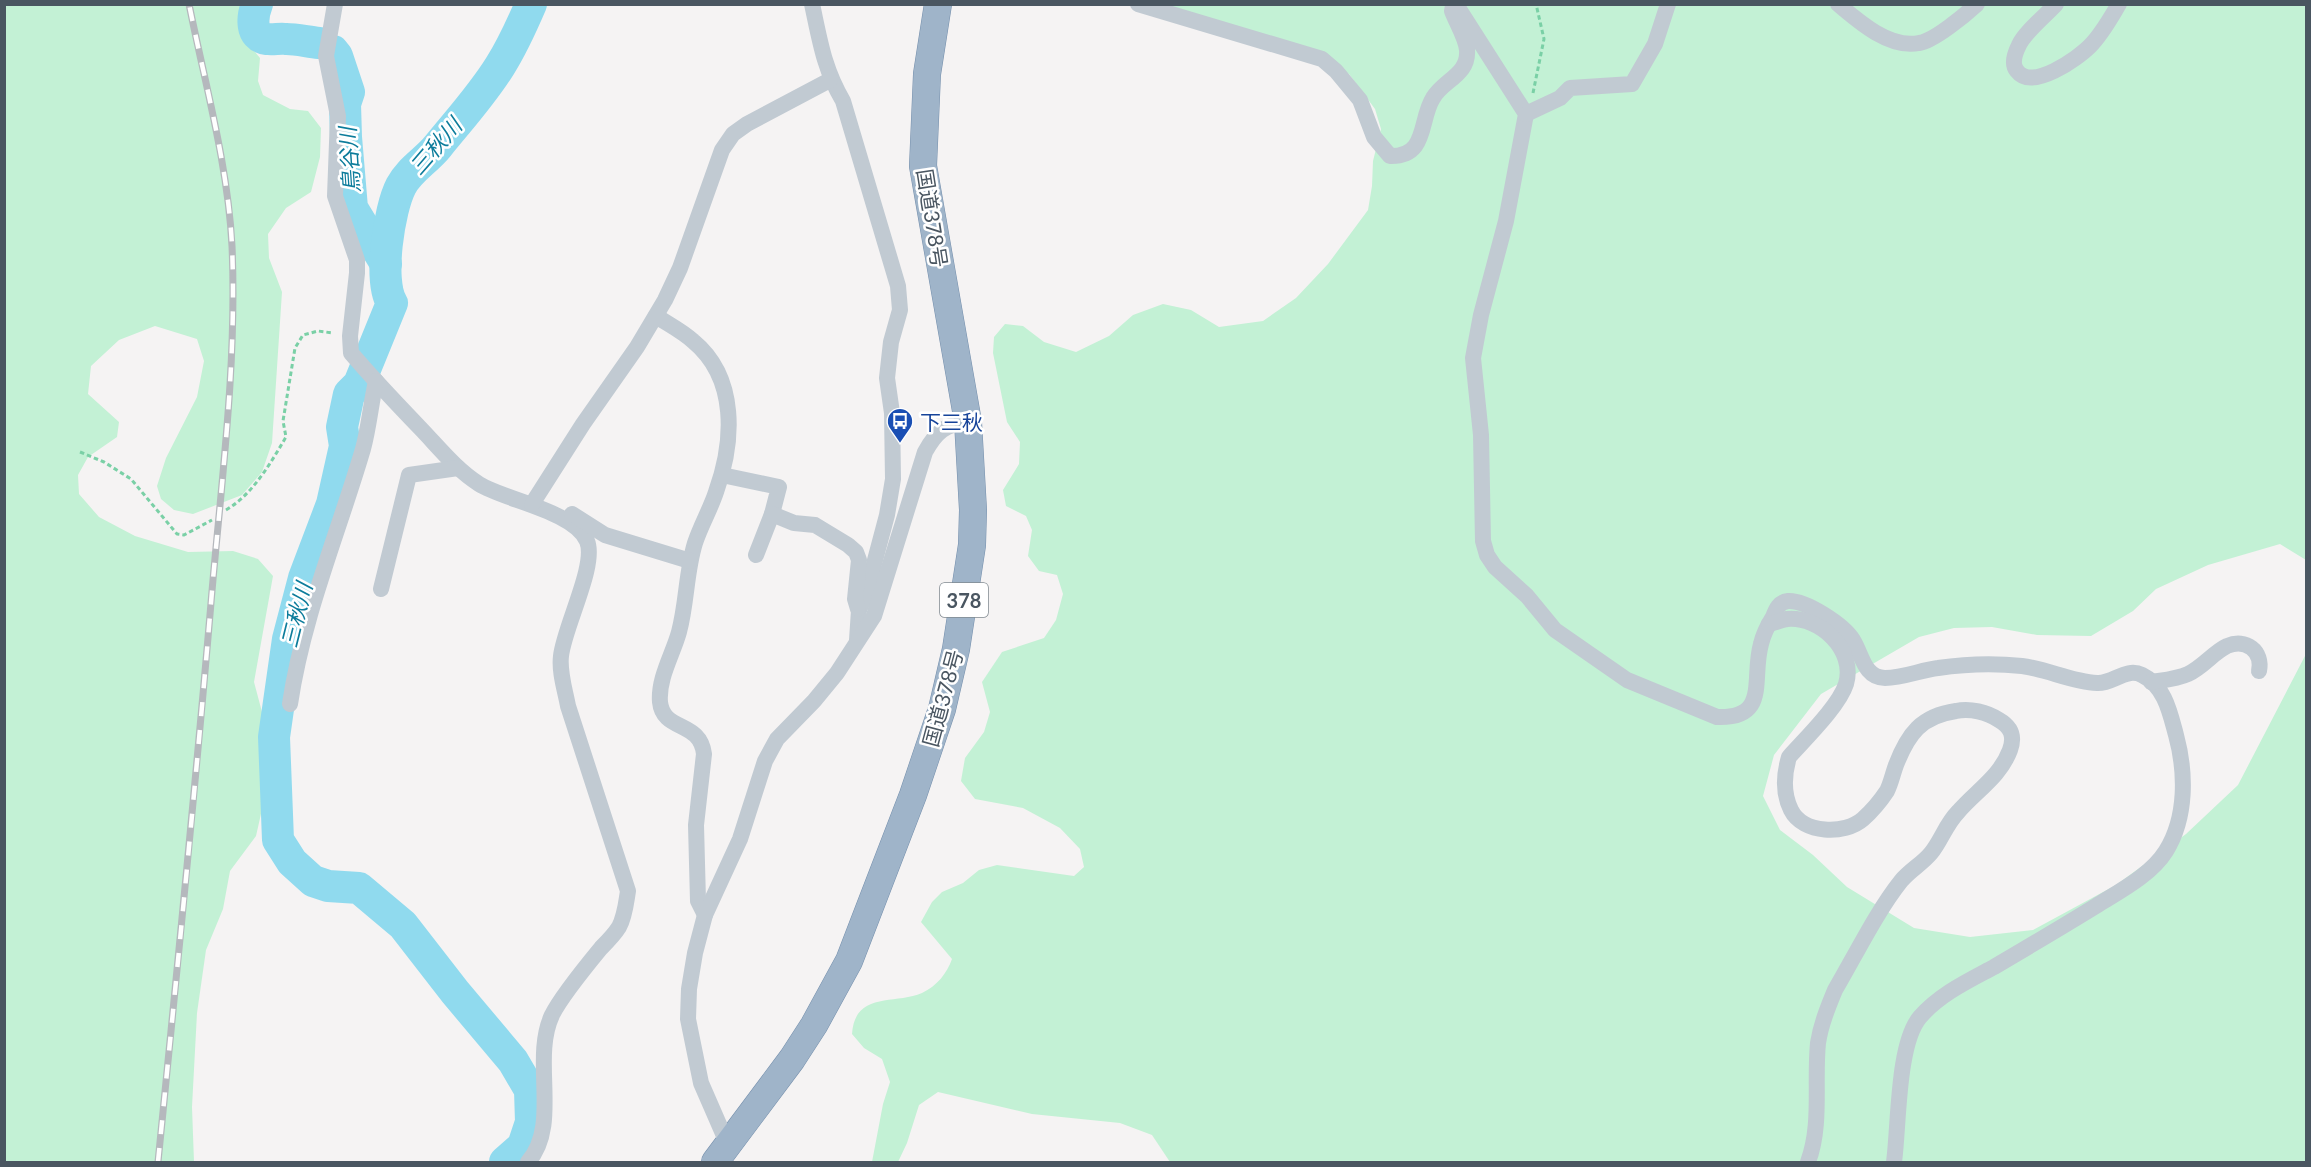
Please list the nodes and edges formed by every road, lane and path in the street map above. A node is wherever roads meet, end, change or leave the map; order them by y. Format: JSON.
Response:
{"nodes":[{"id":1,"x":335,"y":4,"type":"edge"},
{"id":2,"x":812,"y":4,"type":"edge"},
{"id":3,"x":938,"y":4,"type":"edge"},
{"id":4,"x":1138,"y":4,"type":"edge"},
{"id":5,"x":1536,"y":4,"type":"edge"},
{"id":6,"x":1668,"y":4,"type":"edge"},
{"id":7,"x":1838,"y":4,"type":"edge"},
{"id":8,"x":1977,"y":4,"type":"edge"},
{"id":9,"x":2056,"y":4,"type":"edge"},
{"id":10,"x":2119,"y":4,"type":"edge"},
{"id":11,"x":830,"y":80,"type":"junction"},
{"id":12,"x":1526,"y":114,"type":"junction"},
{"id":13,"x":656,"y":316,"type":"junction"},
{"id":14,"x":350,"y":336,"type":"junction"},
{"id":15,"x":372,"y":378,"type":"junction"},
{"id":16,"x":968,"y":422,"type":"junction"},
{"id":17,"x":80,"y":452,"type":"dead end"},
{"id":18,"x":458,"y":468,"type":"junction"},
{"id":19,"x":722,"y":475,"type":"junction"},
{"id":20,"x":532,"y":504,"type":"junction"},
{"id":21,"x":226,"y":510,"type":"dead end"},
{"id":22,"x":772,"y":513,"type":"junction"},
{"id":23,"x":557,"y":517,"type":"junction"},
{"id":24,"x":212,"y":520,"type":"dead end"},
{"id":25,"x":756,"y":555,"type":"dead end"},
{"id":26,"x":690,"y":561,"type":"junction"},
{"id":27,"x":381,"y":589,"type":"dead end"},
{"id":28,"x":859,"y":610,"type":"junction"},
{"id":29,"x":1769,"y":624,"type":"junction"},
{"id":30,"x":857,"y":644,"type":"junction"},
{"id":31,"x":2259,"y":670,"type":"dead end"},
{"id":32,"x":2151,"y":682,"type":"junction"},
{"id":33,"x":290,"y":704,"type":"dead end"},
{"id":34,"x":705,"y":915,"type":"junction"},
{"id":35,"x":722,"y":1154,"type":"edge"},
{"id":36,"x":528,"y":1162,"type":"edge"},
{"id":37,"x":1808,"y":1162,"type":"edge"},
{"id":38,"x":1894,"y":1162,"type":"edge"}],
"edges":[{"from":1,"to":14,"type":"street"},
{"from":2,"to":11,"type":"street"},
{"from":3,"to":16,"type":"highway","name":"国道378号","number":"378"},
{"from":4,"to":12,"type":"street"},
{"from":5,"to":12,"type":"path"},
{"from":6,"to":12,"type":"street"},
{"from":7,"to":8,"type":"street"},
{"from":9,"to":10,"type":"street"},
{"from":11,"to":13,"type":"street"},
{"from":11,"to":28,"type":"street"},
{"from":12,"to":29,"type":"street"},
{"from":13,"to":19,"type":"street"},
{"from":13,"to":20,"type":"street"},
{"from":14,"to":15,"type":"street"},
{"from":14,"to":21,"type":"path"},
{"from":15,"to":18,"type":"street"},
{"from":15,"to":33,"type":"street"},
{"from":16,"to":30,"type":"street"},
{"from":16,"to":35,"type":"highway","name":"国道378号","number":"378"},
{"from":17,"to":24,"type":"path"},
{"from":18,"to":20,"type":"street"},
{"from":18,"to":27,"type":"street"},
{"from":19,"to":22,"type":"street"},
{"from":19,"to":26,"type":"street"},
{"from":20,"to":23,"type":"street"},
{"from":22,"to":25,"type":"street"},
{"from":22,"to":28,"type":"street"},
{"from":23,"to":26,"type":"street"},
{"from":23,"to":36,"type":"street"},
{"from":26,"to":34,"type":"street"},
{"from":28,"to":30,"type":"street"},
{"from":29,"to":32,"type":"street"},
{"from":29,"to":37,"type":"street"},
{"from":30,"to":34,"type":"street"},
{"from":31,"to":32,"type":"street"},
{"from":32,"to":38,"type":"street"},
{"from":34,"to":35,"type":"street"}]}
